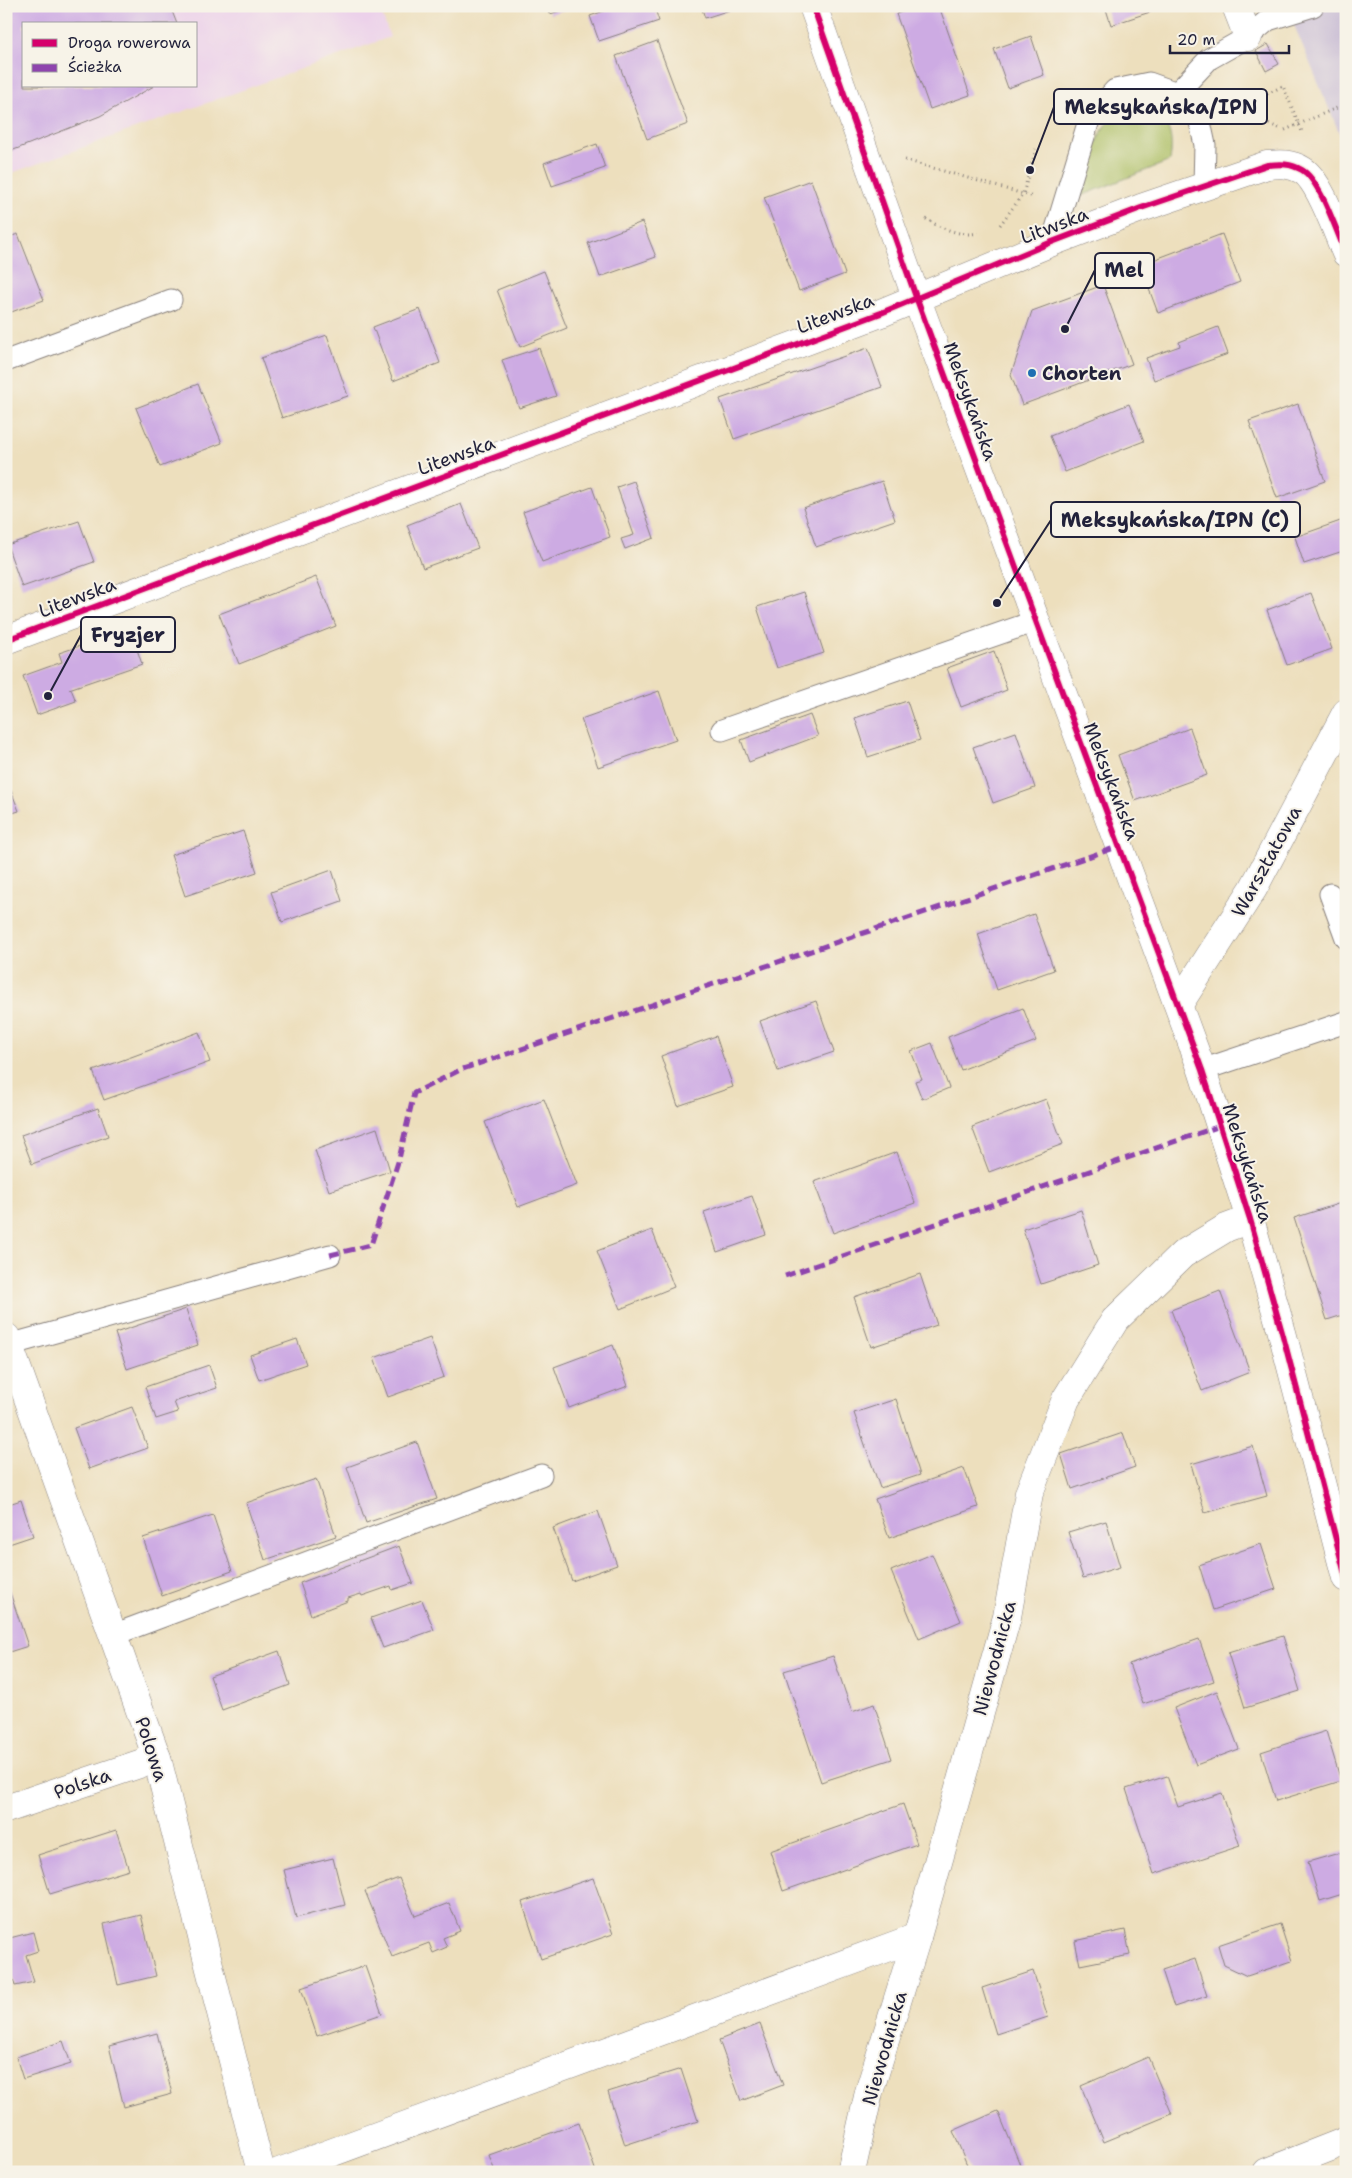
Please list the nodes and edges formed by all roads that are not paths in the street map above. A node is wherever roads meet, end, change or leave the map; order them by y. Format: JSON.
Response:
{"nodes":[{"id":1,"x":813,"y":6,"type":"edge"},
{"id":2,"x":1236,"y":6,"type":"edge"},
{"id":3,"x":1313,"y":6,"type":"edge"},
{"id":4,"x":1248,"y":37,"type":"junction"},
{"id":5,"x":1177,"y":93,"type":"junction"},
{"id":6,"x":1204,"y":185,"type":"junction"},
{"id":7,"x":1052,"y":242,"type":"junction"},
{"id":8,"x":1346,"y":253,"type":"edge"},
{"id":9,"x":916,"y":297,"type":"junction"},
{"id":10,"x":171,"y":300,"type":"dead end"},
{"id":11,"x":6,"y":361,"type":"edge"},
{"id":12,"x":1036,"y":621,"type":"junction"},
{"id":13,"x":6,"y":640,"type":"edge"},
{"id":14,"x":1346,"y":713,"type":"edge"},
{"id":15,"x":722,"y":730,"type":"dead end"},
{"id":16,"x":1330,"y":894,"type":"dead end"},
{"id":17,"x":1346,"y":938,"type":"edge"},
{"id":18,"x":1179,"y":1004,"type":"junction"},
{"id":19,"x":1346,"y":1022,"type":"edge"},
{"id":20,"x":1202,"y":1070,"type":"junction"},
{"id":21,"x":1250,"y":1219,"type":"junction"},
{"id":22,"x":330,"y":1255,"type":"dead end"},
{"id":23,"x":8,"y":1342,"type":"edge"},
{"id":24,"x":541,"y":1475,"type":"dead end"},
{"id":25,"x":1346,"y":1578,"type":"edge"},
{"id":26,"x":113,"y":1635,"type":"junction"},
{"id":27,"x":157,"y":1758,"type":"junction"},
{"id":28,"x":6,"y":1809,"type":"edge"},
{"id":29,"x":917,"y":1937,"type":"junction"},
{"id":30,"x":1346,"y":2141,"type":"edge"},
{"id":31,"x":261,"y":2172,"type":"edge"},
{"id":32,"x":279,"y":2172,"type":"edge"},
{"id":33,"x":851,"y":2172,"type":"edge"},
{"id":34,"x":1267,"y":2172,"type":"edge"}],
"edges":[{"from":1,"to":9,"type":"street","name":"Meksykańska"},
{"from":2,"to":4,"type":"street"},
{"from":3,"to":4,"type":"lane"},
{"from":4,"to":5,"type":"lane"},
{"from":5,"to":6,"type":"lane"},
{"from":5,"to":7,"type":"lane"},
{"from":6,"to":7,"type":"street","name":"Litwska"},
{"from":6,"to":8,"type":"street"},
{"from":7,"to":9,"type":"street","name":"Litwska"},
{"from":9,"to":12,"type":"street","name":"Meksykańska"},
{"from":9,"to":13,"type":"street","name":"Litewska"},
{"from":10,"to":11,"type":"lane"},
{"from":12,"to":15,"type":"lane"},
{"from":12,"to":18,"type":"street","name":"Meksykańska"},
{"from":14,"to":18,"type":"street","name":"Warsztatowa"},
{"from":16,"to":17,"type":"lane"},
{"from":18,"to":20,"type":"street","name":"Meksykańska"},
{"from":19,"to":20,"type":"lane"},
{"from":20,"to":21,"type":"street","name":"Meksykańska"},
{"from":21,"to":25,"type":"street","name":"Meksykańska"},
{"from":21,"to":29,"type":"street","name":"Niewodnicka"},
{"from":22,"to":23,"type":"lane"},
{"from":23,"to":26,"type":"street","name":"Polowa"},
{"from":24,"to":26,"type":"lane"},
{"from":26,"to":27,"type":"street","name":"Polowa"},
{"from":27,"to":28,"type":"street","name":"Polska"},
{"from":27,"to":31,"type":"street","name":"Polowa"},
{"from":29,"to":32,"type":"street"},
{"from":29,"to":33,"type":"street","name":"Niewodnicka"},
{"from":30,"to":34,"type":"street"}]}
